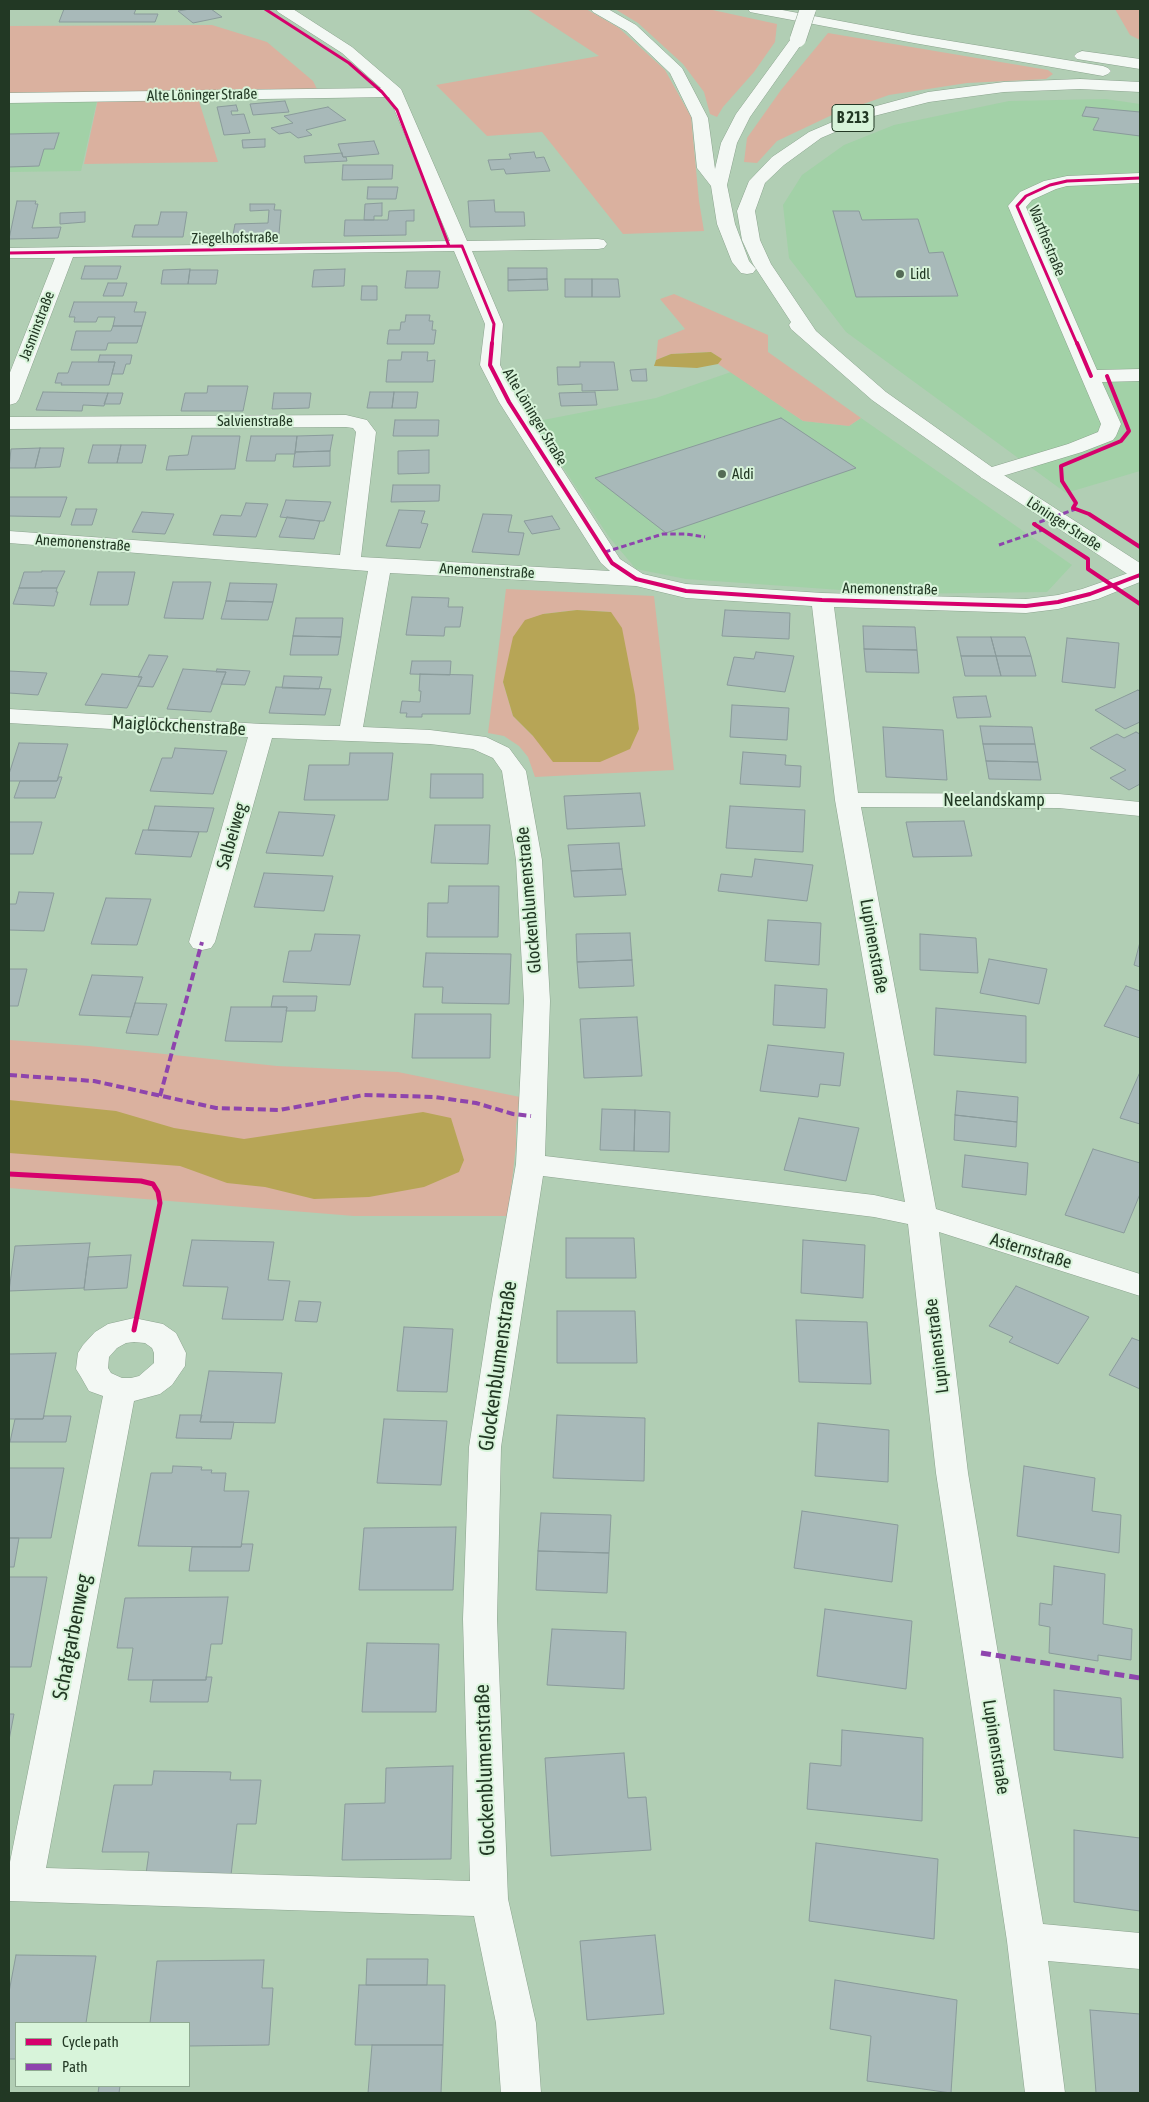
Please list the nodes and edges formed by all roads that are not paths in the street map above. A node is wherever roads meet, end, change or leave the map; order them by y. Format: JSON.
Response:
{"nodes":[{"id":1,"x":283,"y":9,"type":"edge"},
{"id":2,"x":598,"y":9,"type":"edge"},
{"id":3,"x":755,"y":9,"type":"edge"},
{"id":4,"x":808,"y":9,"type":"edge"},
{"id":5,"x":816,"y":9,"type":"edge"},
{"id":6,"x":1140,"y":64,"type":"edge"},
{"id":7,"x":1140,"y":76,"type":"edge"},
{"id":8,"x":1140,"y":87,"type":"edge"},
{"id":9,"x":395,"y":92,"type":"junction"},
{"id":10,"x":9,"y":98,"type":"edge"},
{"id":11,"x":1140,"y":178,"type":"edge"},
{"id":12,"x":719,"y":185,"type":"junction"},
{"id":13,"x":598,"y":244,"type":"dead end"},
{"id":14,"x":462,"y":246,"type":"junction"},
{"id":15,"x":66,"y":253,"type":"junction"},
{"id":16,"x":9,"y":254,"type":"edge"},
{"id":17,"x":810,"y":336,"type":"junction"},
{"id":18,"x":1140,"y":375,"type":"edge"},
{"id":19,"x":1091,"y":376,"type":"junction"},
{"id":20,"x":9,"y":399,"type":"edge"},
{"id":21,"x":9,"y":423,"type":"edge"},
{"id":22,"x":989,"y":474,"type":"junction"},
{"id":23,"x":9,"y":537,"type":"edge"},
{"id":24,"x":350,"y":562,"type":"junction"},
{"id":25,"x":380,"y":566,"type":"junction"},
{"id":26,"x":1140,"y":574,"type":"edge"},
{"id":27,"x":636,"y":579,"type":"junction"},
{"id":28,"x":822,"y":600,"type":"junction"},
{"id":29,"x":9,"y":716,"type":"edge"},
{"id":30,"x":262,"y":731,"type":"junction"},
{"id":31,"x":350,"y":733,"type":"junction"},
{"id":32,"x":847,"y":800,"type":"junction"},
{"id":33,"x":1140,"y":809,"type":"edge"},
{"id":34,"x":202,"y":942,"type":"dead end"},
{"id":35,"x":530,"y":1164,"type":"junction"},
{"id":36,"x":922,"y":1216,"type":"junction"},
{"id":37,"x":1140,"y":1285,"type":"edge"},
{"id":38,"x":120,"y":1390,"type":"dead end"},
{"id":39,"x":17,"y":1884,"type":"edge"},
{"id":40,"x":488,"y":1899,"type":"junction"},
{"id":41,"x":1026,"y":1940,"type":"junction"},
{"id":42,"x":1140,"y":1951,"type":"edge"},
{"id":43,"x":521,"y":2093,"type":"edge"},
{"id":44,"x":1045,"y":2093,"type":"edge"}],
"edges":[{"from":1,"to":9,"type":"main road","name":"Alte Löninger Straße"},
{"from":2,"to":12,"type":"main road"},
{"from":3,"to":7,"type":"main road"},
{"from":4,"to":12,"type":"main road","bridge":true},
{"from":5,"to":6,"type":"main road"},
{"from":8,"to":17,"type":"main road","number":"B 213"},
{"from":9,"to":10,"type":"main road","name":"Alte Löninger Straße"},
{"from":9,"to":14,"type":"main road","name":"Alte Löninger Straße"},
{"from":11,"to":19,"type":"main road","name":"Warthestraße"},
{"from":12,"to":17,"type":"main road"},
{"from":13,"to":14,"type":"main road","name":"Ziegelhofstraße"},
{"from":14,"to":15,"type":"main road","name":"Ziegelhofstraße"},
{"from":14,"to":27,"type":"main road","name":"Alte Löninger Straße"},
{"from":15,"to":16,"type":"main road","name":"Ziegelhofstraße"},
{"from":15,"to":20,"type":"main road","name":"Jasminstraße"},
{"from":17,"to":22,"type":"main road","name":"Löninger Straße"},
{"from":18,"to":19,"type":"main road"},
{"from":19,"to":22,"type":"main road","name":"Warthestraße"},
{"from":21,"to":24,"type":"main road","name":"Salvienstraße"},
{"from":22,"to":26,"type":"main road","name":"Löninger Straße"},
{"from":23,"to":24,"type":"main road","name":"Anemonenstraße"},
{"from":24,"to":25,"type":"main road","name":"Anemonenstraße"},
{"from":25,"to":27,"type":"main road","name":"Anemonenstraße"},
{"from":25,"to":31,"type":"main road"},
{"from":26,"to":28,"type":"main road","name":"Anemonenstraße"},
{"from":27,"to":28,"type":"main road","name":"Anemonenstraße"},
{"from":28,"to":32,"type":"main road","name":"Lupinenstraße"},
{"from":29,"to":30,"type":"main road","name":"Maiglöckchenstraße"},
{"from":30,"to":31,"type":"main road","name":"Maiglöckchenstraße"},
{"from":30,"to":34,"type":"main road","name":"Salbeiweg"},
{"from":31,"to":35,"type":"main road","name":"Glockenblumenstraße"},
{"from":32,"to":33,"type":"main road","name":"Neelandskamp"},
{"from":32,"to":36,"type":"main road","name":"Lupinenstraße"},
{"from":35,"to":36,"type":"main road"},
{"from":35,"to":40,"type":"main road","name":"Glockenblumenstraße"},
{"from":36,"to":37,"type":"main road","name":"Asternstraße"},
{"from":36,"to":41,"type":"main road","name":"Lupinenstraße"},
{"from":38,"to":39,"type":"main road","name":"Schafgarbenweg"},
{"from":39,"to":40,"type":"main road"},
{"from":40,"to":43,"type":"main road","name":"Glockenblumenstraße"},
{"from":41,"to":42,"type":"main road"},
{"from":41,"to":44,"type":"main road","name":"Lupinenstraße"}]}
